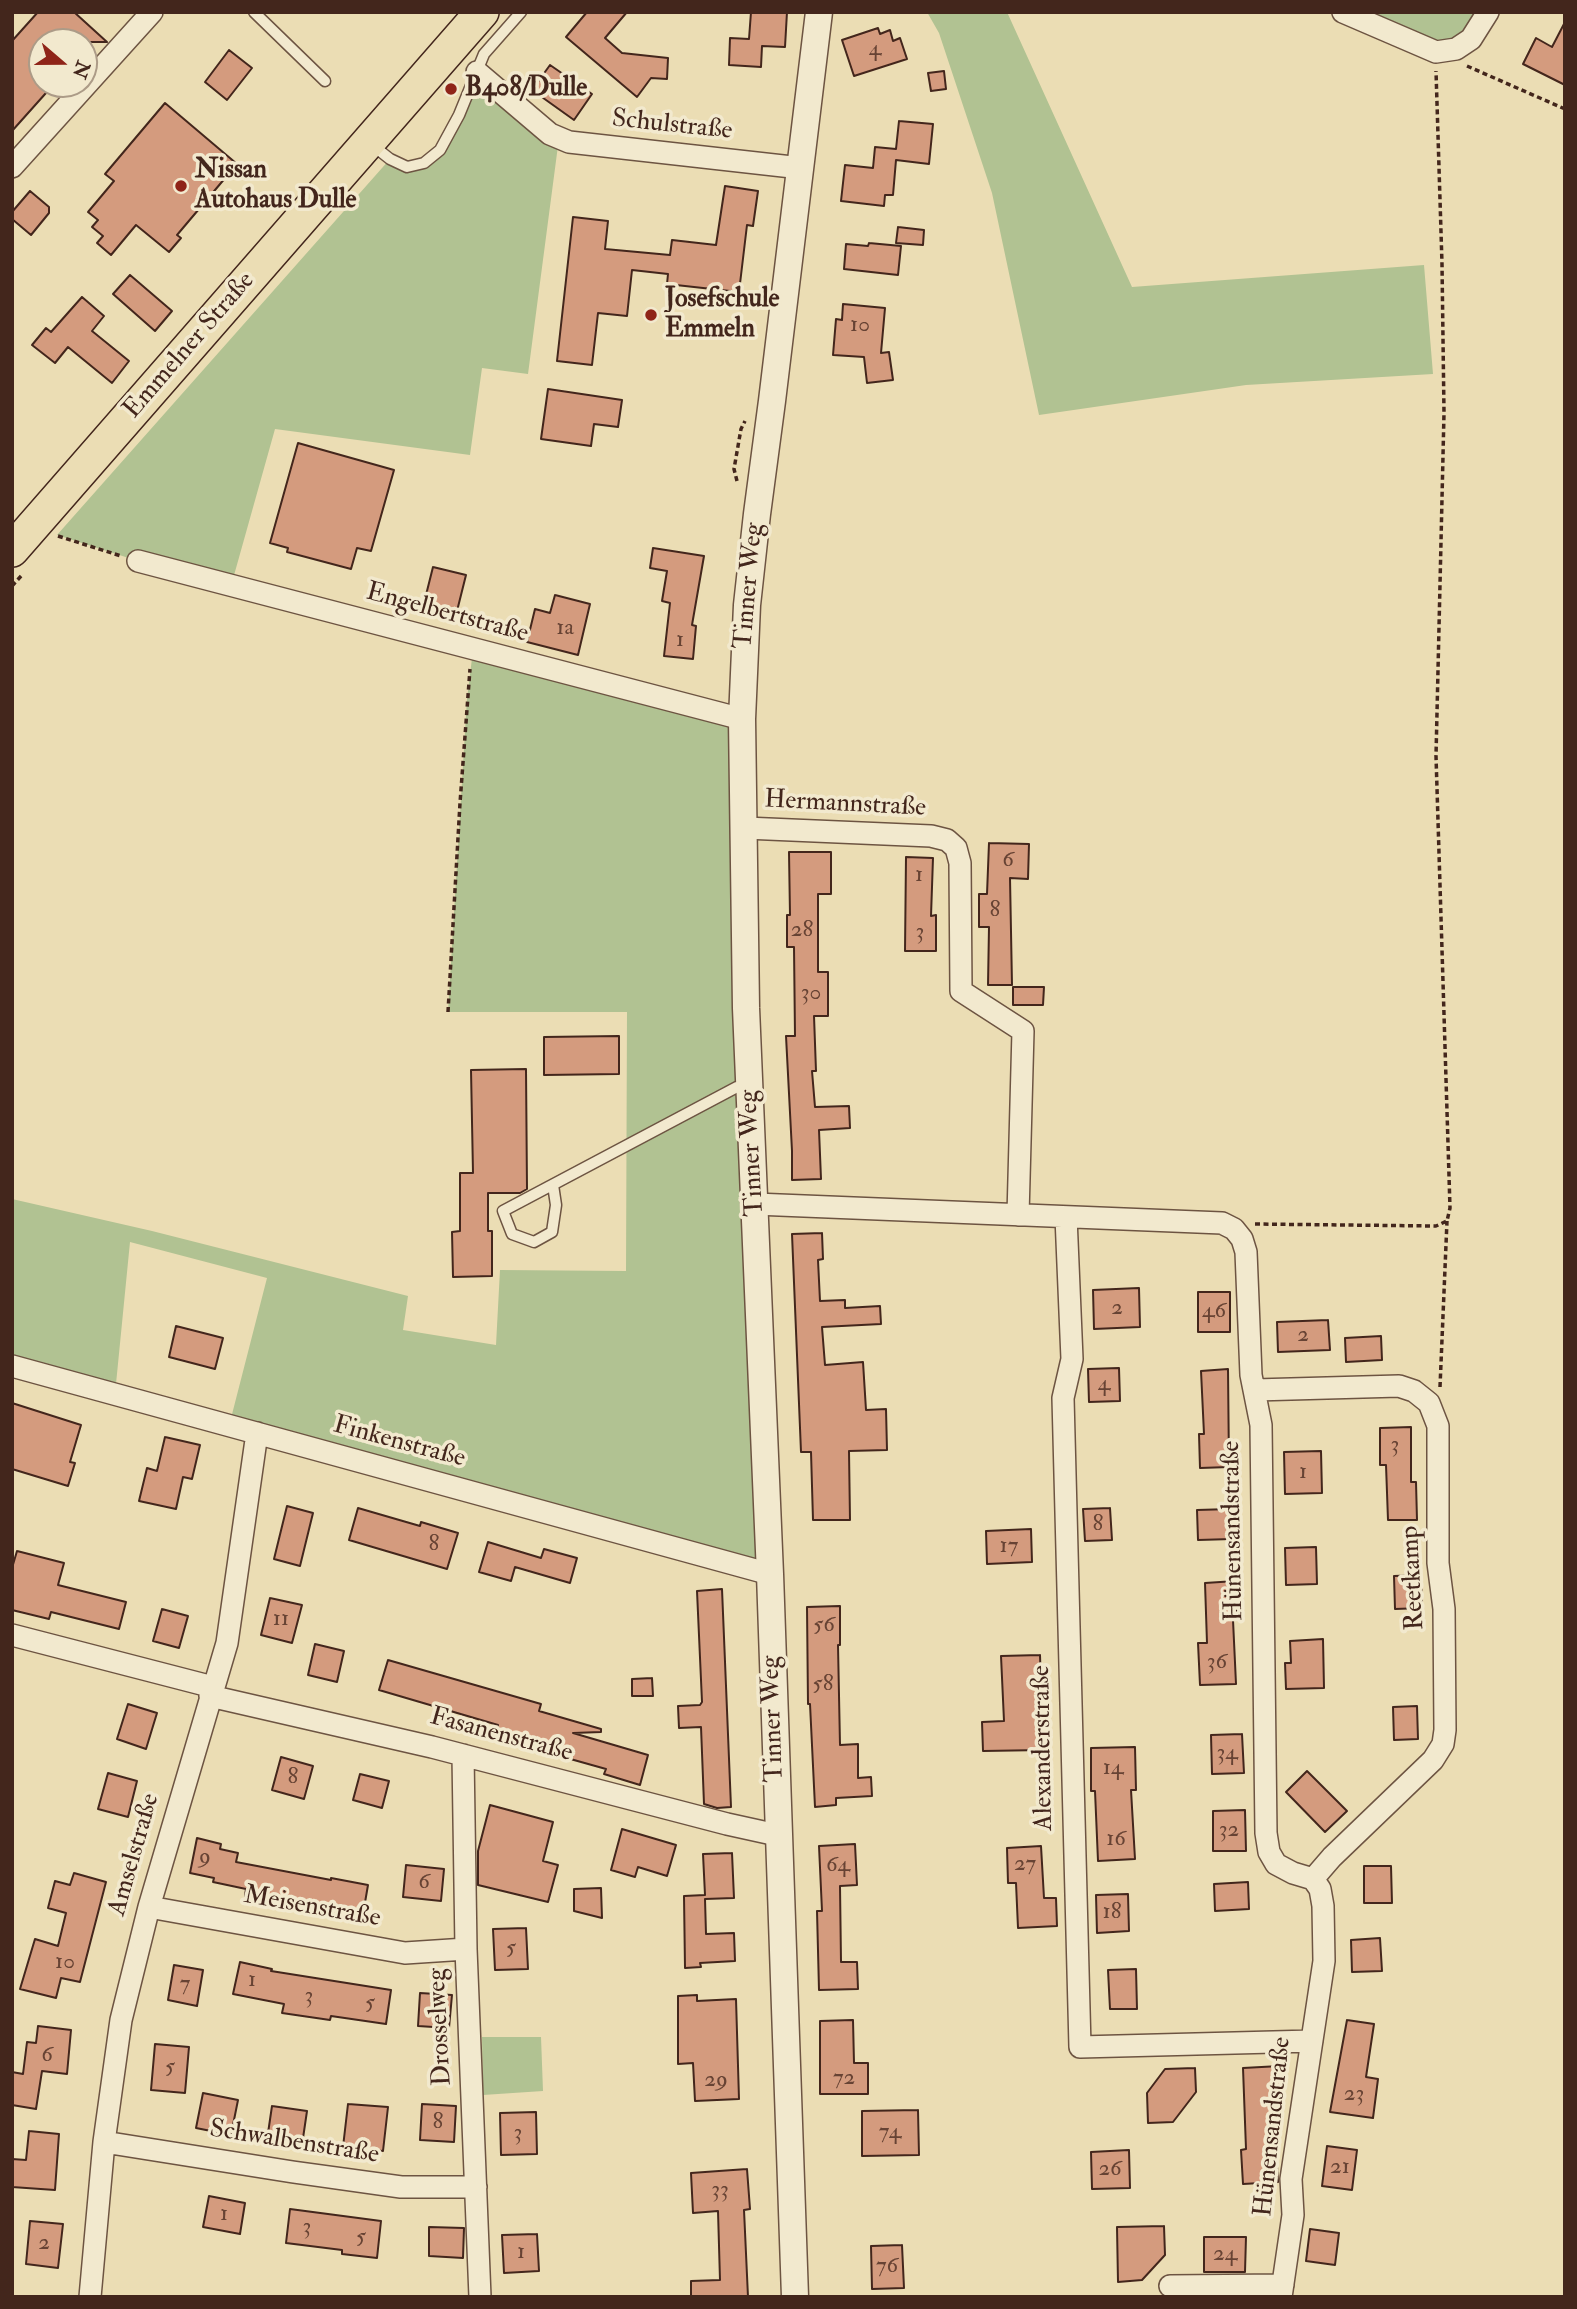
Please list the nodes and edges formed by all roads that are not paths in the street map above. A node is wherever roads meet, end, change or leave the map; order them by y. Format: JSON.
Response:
{"nodes":[{"id":1,"x":152,"y":12,"type":"edge"},
{"id":2,"x":254,"y":12,"type":"edge"},
{"id":3,"x":482,"y":12,"type":"edge"},
{"id":4,"x":520,"y":12,"type":"edge"},
{"id":5,"x":819,"y":12,"type":"edge"},
{"id":6,"x":1343,"y":12,"type":"edge"},
{"id":7,"x":1488,"y":12,"type":"edge"},
{"id":8,"x":477,"y":72,"type":"junction"},
{"id":9,"x":325,"y":81,"type":"dead end"},
{"id":10,"x":368,"y":142,"type":"junction"},
{"id":11,"x":12,"y":167,"type":"edge"},
{"id":12,"x":801,"y":168,"type":"junction"},
{"id":13,"x":23,"y":539,"type":"edge"},
{"id":14,"x":138,"y":561,"type":"road end"},
{"id":15,"x":742,"y":719,"type":"junction"},
{"id":16,"x":745,"y":828,"type":"junction"},
{"id":17,"x":750,"y":1086,"type":"junction"},
{"id":18,"x":553,"y":1185,"type":"junction"},
{"id":19,"x":755,"y":1205,"type":"junction"},
{"id":20,"x":1018,"y":1215,"type":"junction"},
{"id":21,"x":1066,"y":1217,"type":"junction"},
{"id":22,"x":12,"y":1366,"type":"edge"},
{"id":23,"x":1255,"y":1390,"type":"junction"},
{"id":24,"x":257,"y":1433,"type":"junction"},
{"id":25,"x":770,"y":1574,"type":"junction"},
{"id":26,"x":12,"y":1635,"type":"edge"},
{"id":27,"x":212,"y":1692,"type":"junction"},
{"id":28,"x":463,"y":1755,"type":"junction"},
{"id":29,"x":778,"y":1835,"type":"junction"},
{"id":30,"x":1313,"y":1879,"type":"junction"},
{"id":31,"x":149,"y":1907,"type":"junction"},
{"id":32,"x":466,"y":1949,"type":"junction"},
{"id":33,"x":1312,"y":2041,"type":"junction"},
{"id":34,"x":104,"y":2141,"type":"junction"},
{"id":35,"x":476,"y":2187,"type":"junction"},
{"id":36,"x":1170,"y":2286,"type":"dead end"},
{"id":37,"x":1282,"y":2291,"type":"edge"},
{"id":38,"x":90,"y":2297,"type":"edge"},
{"id":39,"x":481,"y":2297,"type":"edge"},
{"id":40,"x":795,"y":2297,"type":"edge"}],
"edges":[{"from":1,"to":11,"type":"street"},
{"from":2,"to":9,"type":"lane"},
{"from":3,"to":10,"type":"main road","name":"Emmelner Straße"},
{"from":4,"to":8,"type":"lane"},
{"from":5,"to":12,"type":"street","name":"Tinner Weg"},
{"from":6,"to":7,"type":"street"},
{"from":8,"to":10,"type":"lane"},
{"from":8,"to":12,"type":"street","name":"Schulstraße"},
{"from":10,"to":13,"type":"main road","name":"Emmelner Straße"},
{"from":12,"to":15,"type":"street","name":"Tinner Weg"},
{"from":14,"to":15,"type":"street","name":"Engelbertstraße"},
{"from":15,"to":16,"type":"street","name":"Tinner Weg"},
{"from":16,"to":17,"type":"street","name":"Tinner Weg"},
{"from":16,"to":20,"type":"street","name":"Hermannstraße"},
{"from":17,"to":18,"type":"lane"},
{"from":17,"to":19,"type":"street","name":"Tinner Weg"},
{"from":18,"to":18,"type":"lane"},
{"from":19,"to":20,"type":"street"},
{"from":19,"to":25,"type":"street","name":"Tinner Weg"},
{"from":20,"to":21,"type":"street"},
{"from":21,"to":23,"type":"street","name":"Hünensandstraße"},
{"from":21,"to":33,"type":"street","name":"Alexanderstraße"},
{"from":22,"to":24,"type":"street","name":"Finkenstraße"},
{"from":23,"to":30,"type":"street","name":"Hünensandstraße"},
{"from":23,"to":30,"type":"street","name":"Reetkamp"},
{"from":24,"to":25,"type":"street","name":"Finkenstraße"},
{"from":24,"to":27,"type":"street","name":"Amselstraße"},
{"from":25,"to":29,"type":"street","name":"Tinner Weg"},
{"from":26,"to":27,"type":"street","name":"Fasanenstraße"},
{"from":27,"to":28,"type":"street","name":"Fasanenstraße"},
{"from":27,"to":31,"type":"street","name":"Amselstraße"},
{"from":28,"to":29,"type":"street","name":"Fasanenstraße"},
{"from":28,"to":32,"type":"street","name":"Drosselweg"},
{"from":29,"to":40,"type":"street","name":"Tinner Weg"},
{"from":30,"to":33,"type":"street","name":"Hünensandstraße"},
{"from":31,"to":32,"type":"street","name":"Meisenstraße"},
{"from":31,"to":34,"type":"street","name":"Amselstraße"},
{"from":32,"to":35,"type":"street","name":"Drosselweg"},
{"from":33,"to":37,"type":"street","name":"Hünensandstraße"},
{"from":34,"to":35,"type":"street","name":"Schwalbenstraße"},
{"from":34,"to":38,"type":"street","name":"Amselstraße"},
{"from":35,"to":39,"type":"street","name":"Drosselweg"},
{"from":36,"to":37,"type":"street","name":"Hünensandstraße"}]}
